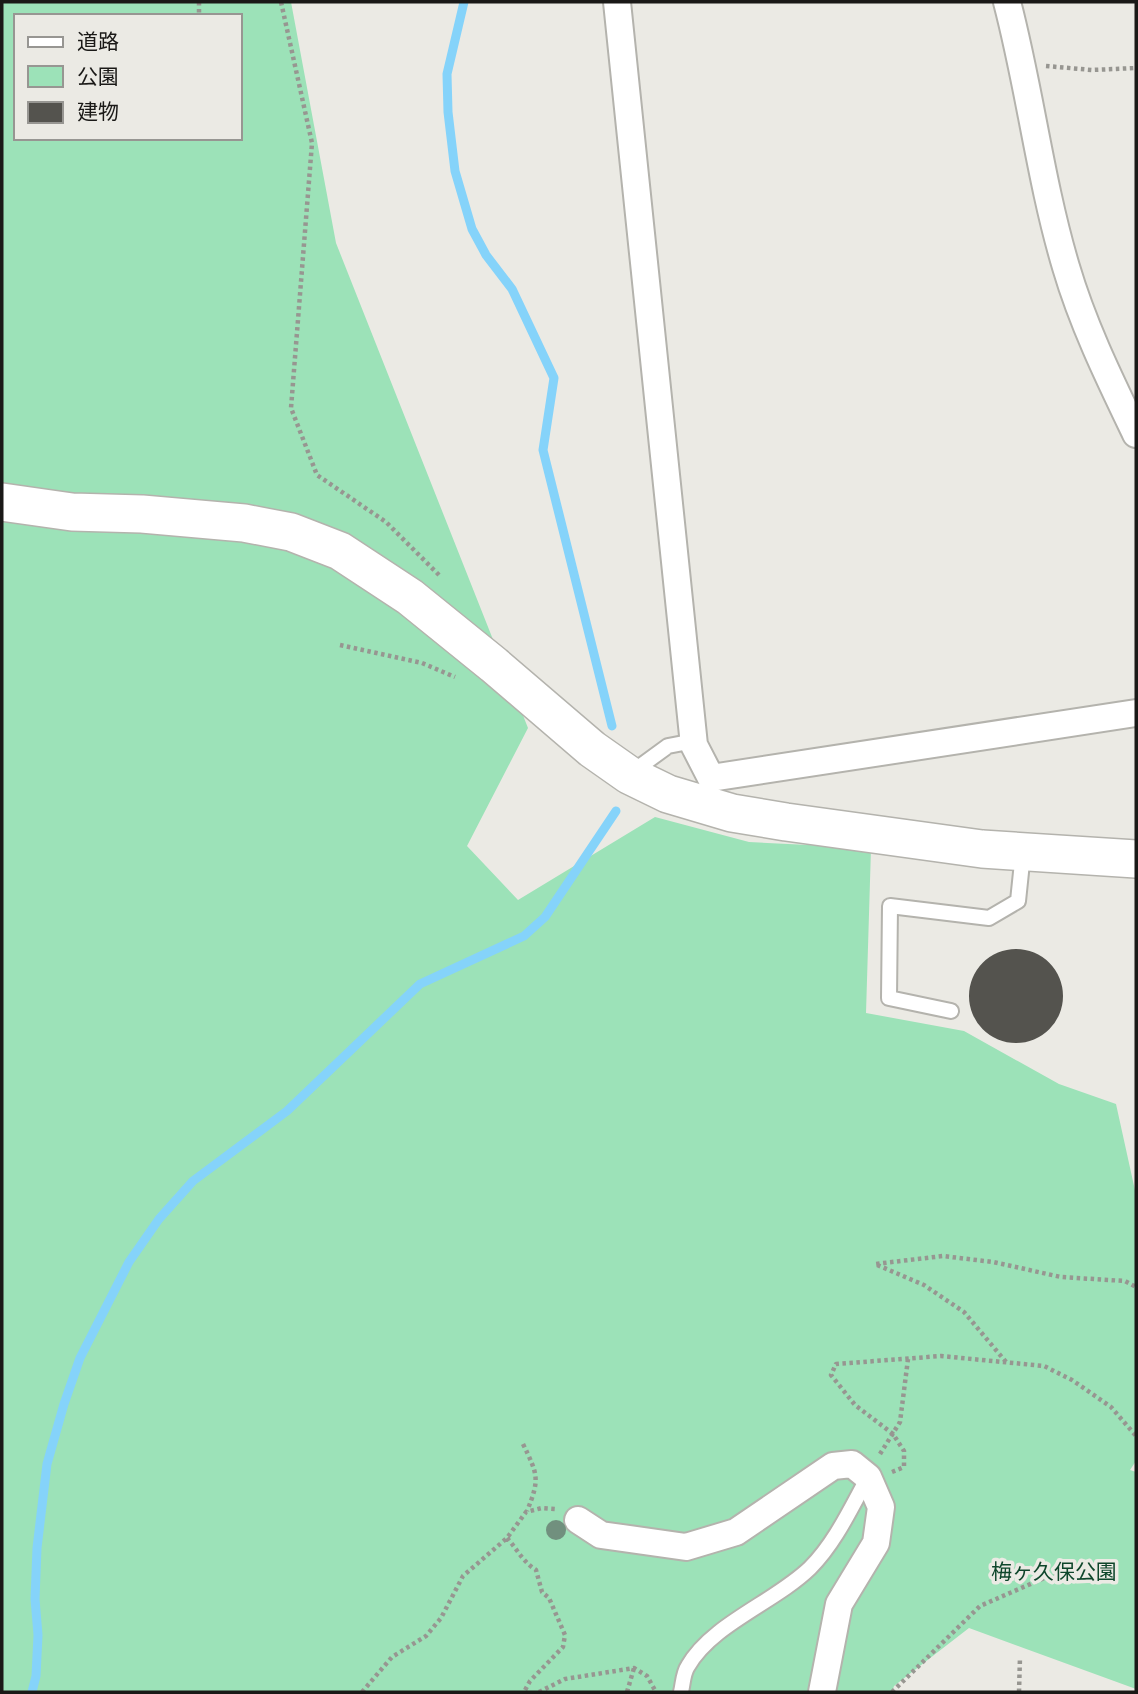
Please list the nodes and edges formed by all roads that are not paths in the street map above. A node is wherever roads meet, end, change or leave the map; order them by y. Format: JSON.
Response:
{"nodes":[{"id":1,"x":617,"y":2,"type":"edge"},
{"id":2,"x":1007,"y":2,"type":"edge"},
{"id":3,"x":1136,"y":434,"type":"edge"},
{"id":4,"x":2,"y":502,"type":"edge"},
{"id":5,"x":1136,"y":713,"type":"edge"},
{"id":6,"x":694,"y":741,"type":"junction"},
{"id":7,"x":629,"y":775,"type":"junction"},
{"id":8,"x":1023,"y":852,"type":"junction"},
{"id":9,"x":1136,"y":859,"type":"edge"},
{"id":10,"x":951,"y":1011,"type":"dead end"},
{"id":11,"x":868,"y":1477,"type":"junction"},
{"id":12,"x":578,"y":1520,"type":"road end"},
{"id":13,"x":681,"y":1692,"type":"edge"},
{"id":14,"x":822,"y":1692,"type":"edge"}],
"edges":[{"from":1,"to":6,"type":"street"},
{"from":2,"to":3,"type":"street"},
{"from":4,"to":7,"type":"street"},
{"from":5,"to":6,"type":"street"},
{"from":6,"to":7,"type":"lane"},
{"from":7,"to":8,"type":"street"},
{"from":8,"to":9,"type":"street"},
{"from":8,"to":10,"type":"lane"},
{"from":11,"to":12,"type":"street"},
{"from":11,"to":13,"type":"lane"},
{"from":11,"to":14,"type":"street"}]}
